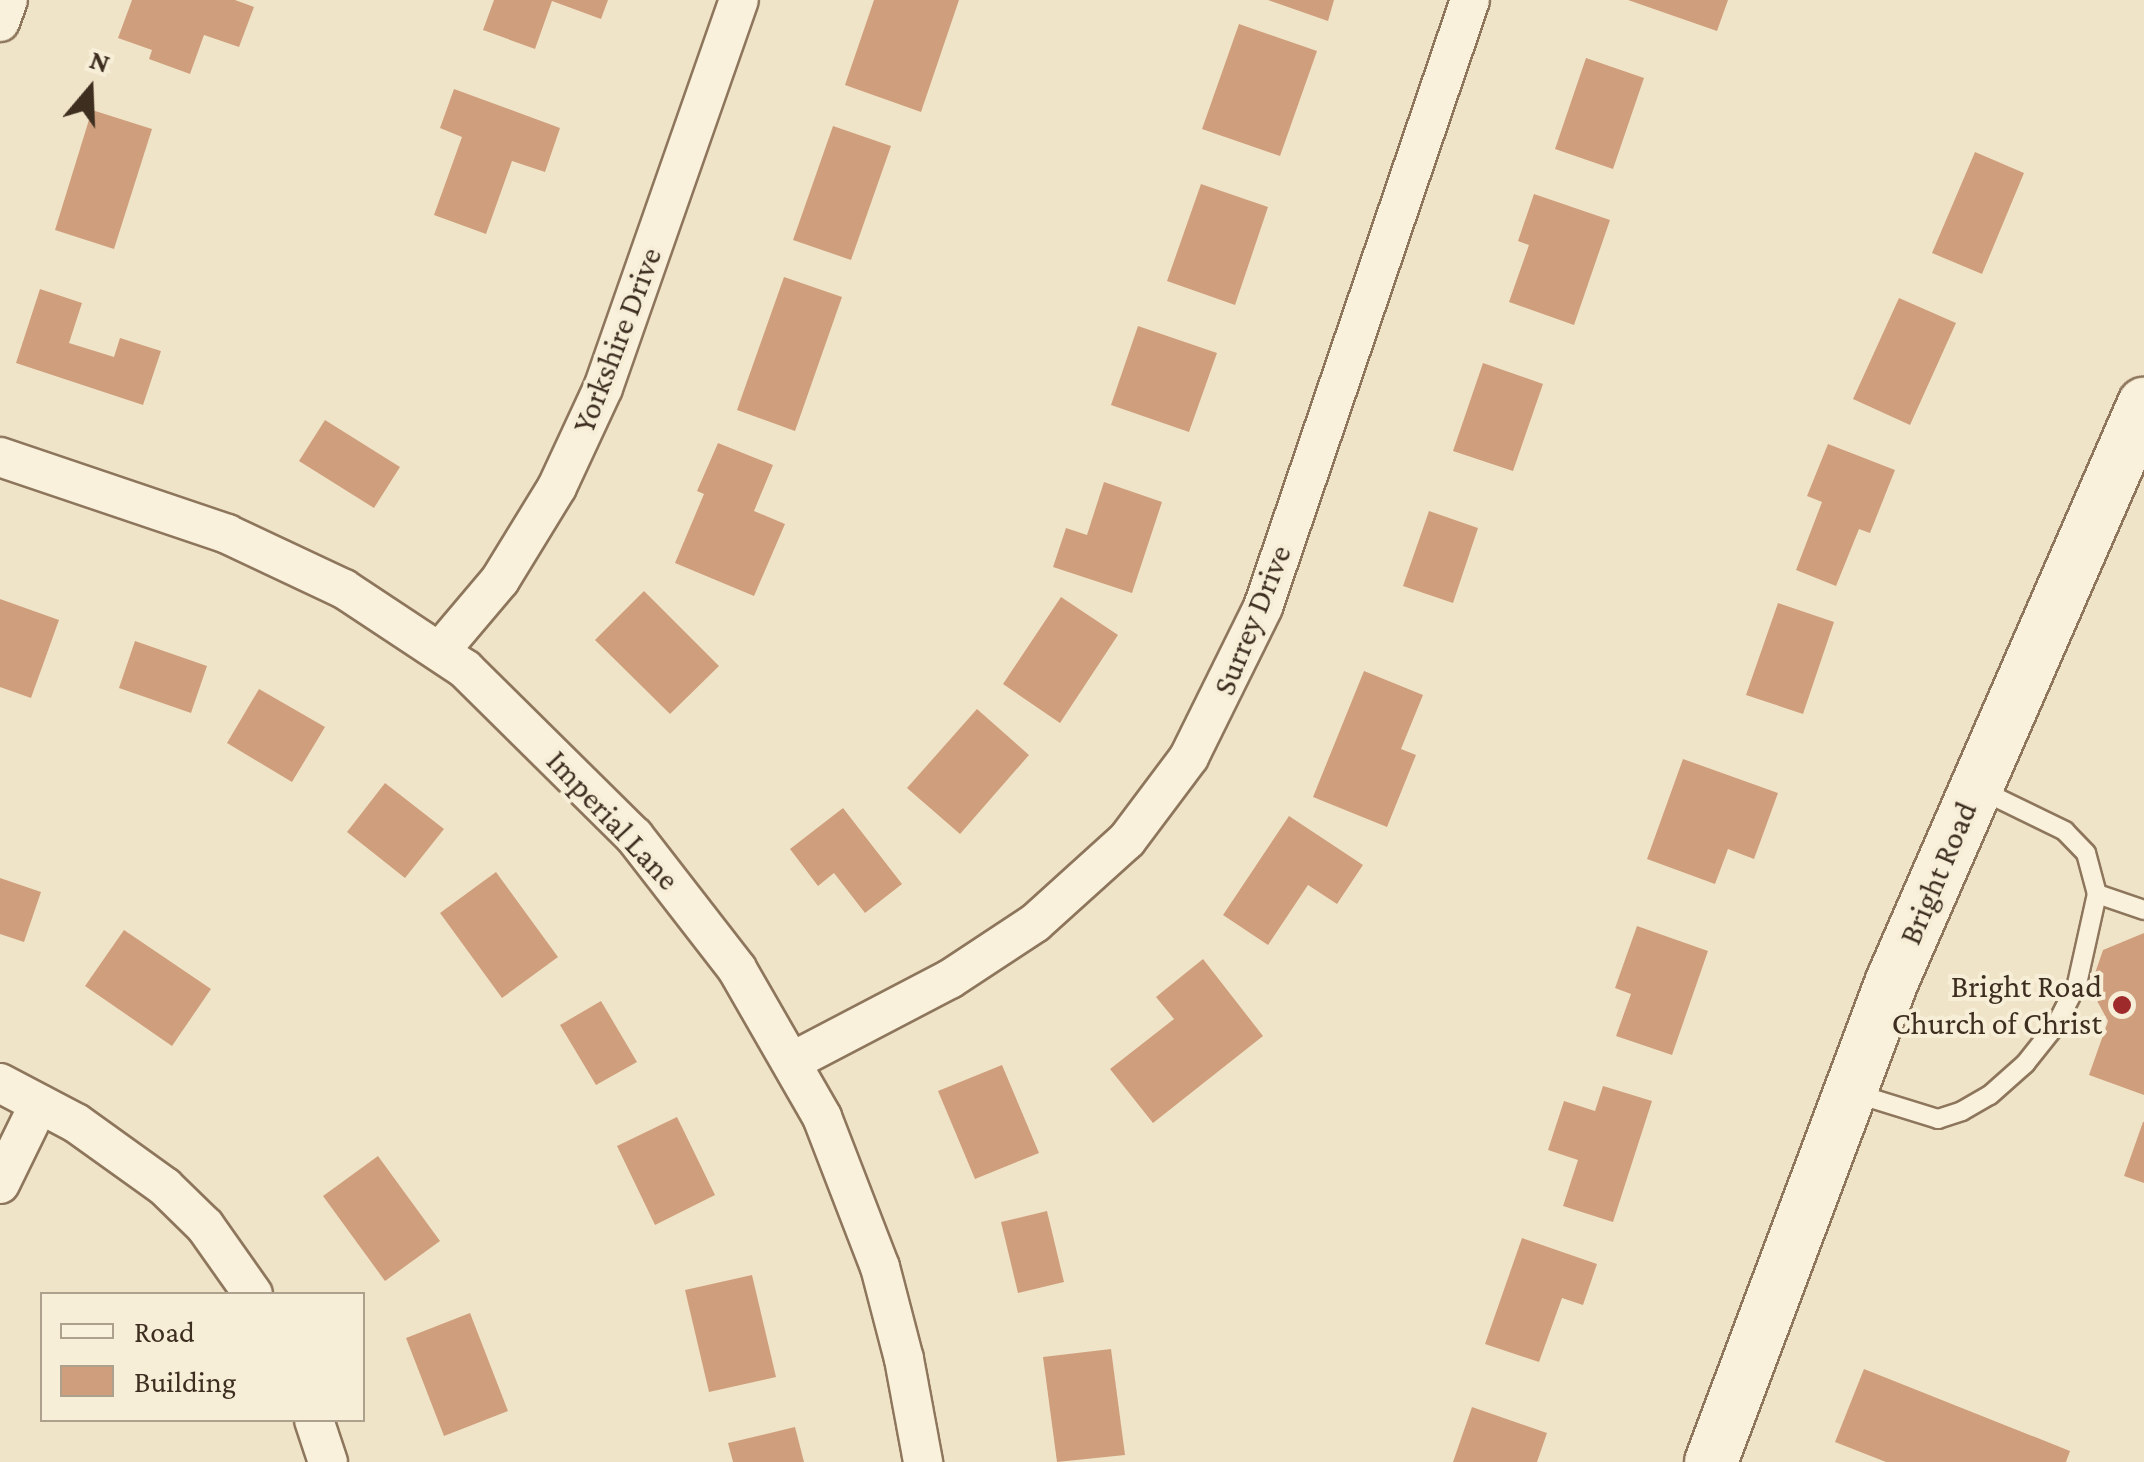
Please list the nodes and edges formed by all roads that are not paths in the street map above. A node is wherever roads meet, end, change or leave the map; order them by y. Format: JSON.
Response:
{"nodes":[{"id":1,"x":8,"y":0,"type":"edge"},
{"id":2,"x":739,"y":0,"type":"edge"},
{"id":3,"x":1470,"y":0,"type":"edge"},
{"id":4,"x":0,"y":22,"type":"edge"},
{"id":5,"x":2144,"y":404,"type":"edge"},
{"id":6,"x":0,"y":457,"type":"edge"},
{"id":7,"x":440,"y":651,"type":"junction"},
{"id":8,"x":1974,"y":787,"type":"junction"},
{"id":9,"x":2097,"y":894,"type":"junction"},
{"id":10,"x":2144,"y":910,"type":"edge"},
{"id":11,"x":793,"y":1061,"type":"junction"},
{"id":12,"x":0,"y":1083,"type":"edge"},
{"id":13,"x":1849,"y":1091,"type":"junction"},
{"id":14,"x":39,"y":1104,"type":"junction"},
{"id":15,"x":0,"y":1184,"type":"edge"},
{"id":16,"x":253,"y":1292,"type":"edge"},
{"id":17,"x":315,"y":1422,"type":"edge"},
{"id":18,"x":328,"y":1462,"type":"edge"},
{"id":19,"x":922,"y":1462,"type":"edge"},
{"id":20,"x":1710,"y":1462,"type":"edge"}],
"edges":[{"from":1,"to":4,"type":"street"},
{"from":2,"to":7,"type":"street","name":"Yorkshire Drive"},
{"from":3,"to":11,"type":"street","name":"Surrey Drive"},
{"from":5,"to":8,"type":"main road","name":"Bright Road"},
{"from":6,"to":7,"type":"street","name":"Imperial Lane"},
{"from":7,"to":11,"type":"street","name":"Imperial Lane"},
{"from":8,"to":9,"type":"lane"},
{"from":8,"to":13,"type":"main road","name":"Bright Road"},
{"from":9,"to":10,"type":"lane"},
{"from":9,"to":13,"type":"lane"},
{"from":11,"to":19,"type":"street","name":"Imperial Lane"},
{"from":12,"to":14,"type":"street"},
{"from":13,"to":20,"type":"main road","name":"Bright Road"},
{"from":14,"to":15,"type":"street"},
{"from":14,"to":16,"type":"street"},
{"from":17,"to":18,"type":"street"}]}
